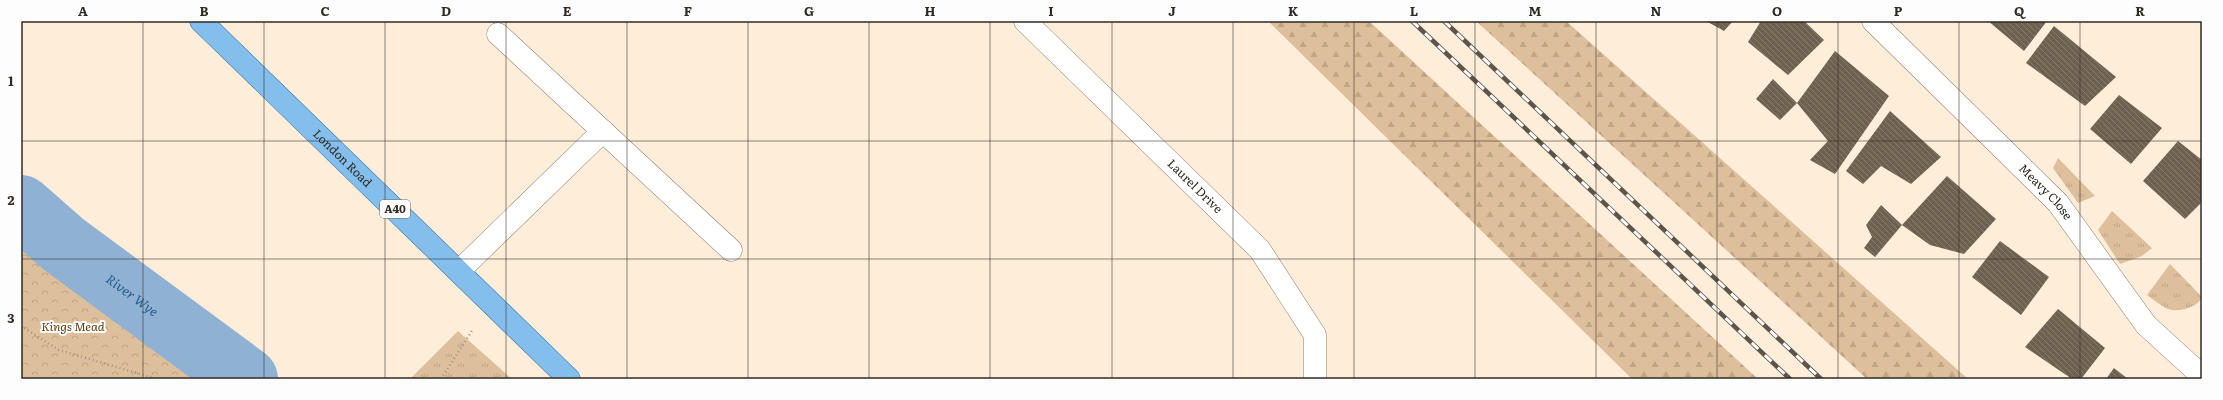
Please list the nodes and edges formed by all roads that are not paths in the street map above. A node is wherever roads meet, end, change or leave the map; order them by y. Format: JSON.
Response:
{"nodes":[{"id":1,"x":201,"y":21,"type":"edge"},
{"id":2,"x":1025,"y":21,"type":"edge"},
{"id":3,"x":1873,"y":21,"type":"edge"},
{"id":4,"x":498,"y":34,"type":"dead end"},
{"id":5,"x":603,"y":131,"type":"junction"},
{"id":6,"x":731,"y":250,"type":"dead end"},
{"id":7,"x":459,"y":271,"type":"junction"},
{"id":8,"x":2202,"y":376,"type":"edge"},
{"id":9,"x":569,"y":379,"type":"edge"},
{"id":10,"x":1315,"y":379,"type":"edge"}],
"edges":[{"from":1,"to":7,"type":"main road","name":"London Road","number":"A40"},
{"from":2,"to":10,"type":"street","name":"Laurel Drive"},
{"from":3,"to":8,"type":"street","name":"Meavy Close"},
{"from":4,"to":5,"type":"street"},
{"from":5,"to":6,"type":"street"},
{"from":5,"to":7,"type":"street"},
{"from":7,"to":9,"type":"main road","name":"London Road","number":"A40"}]}
